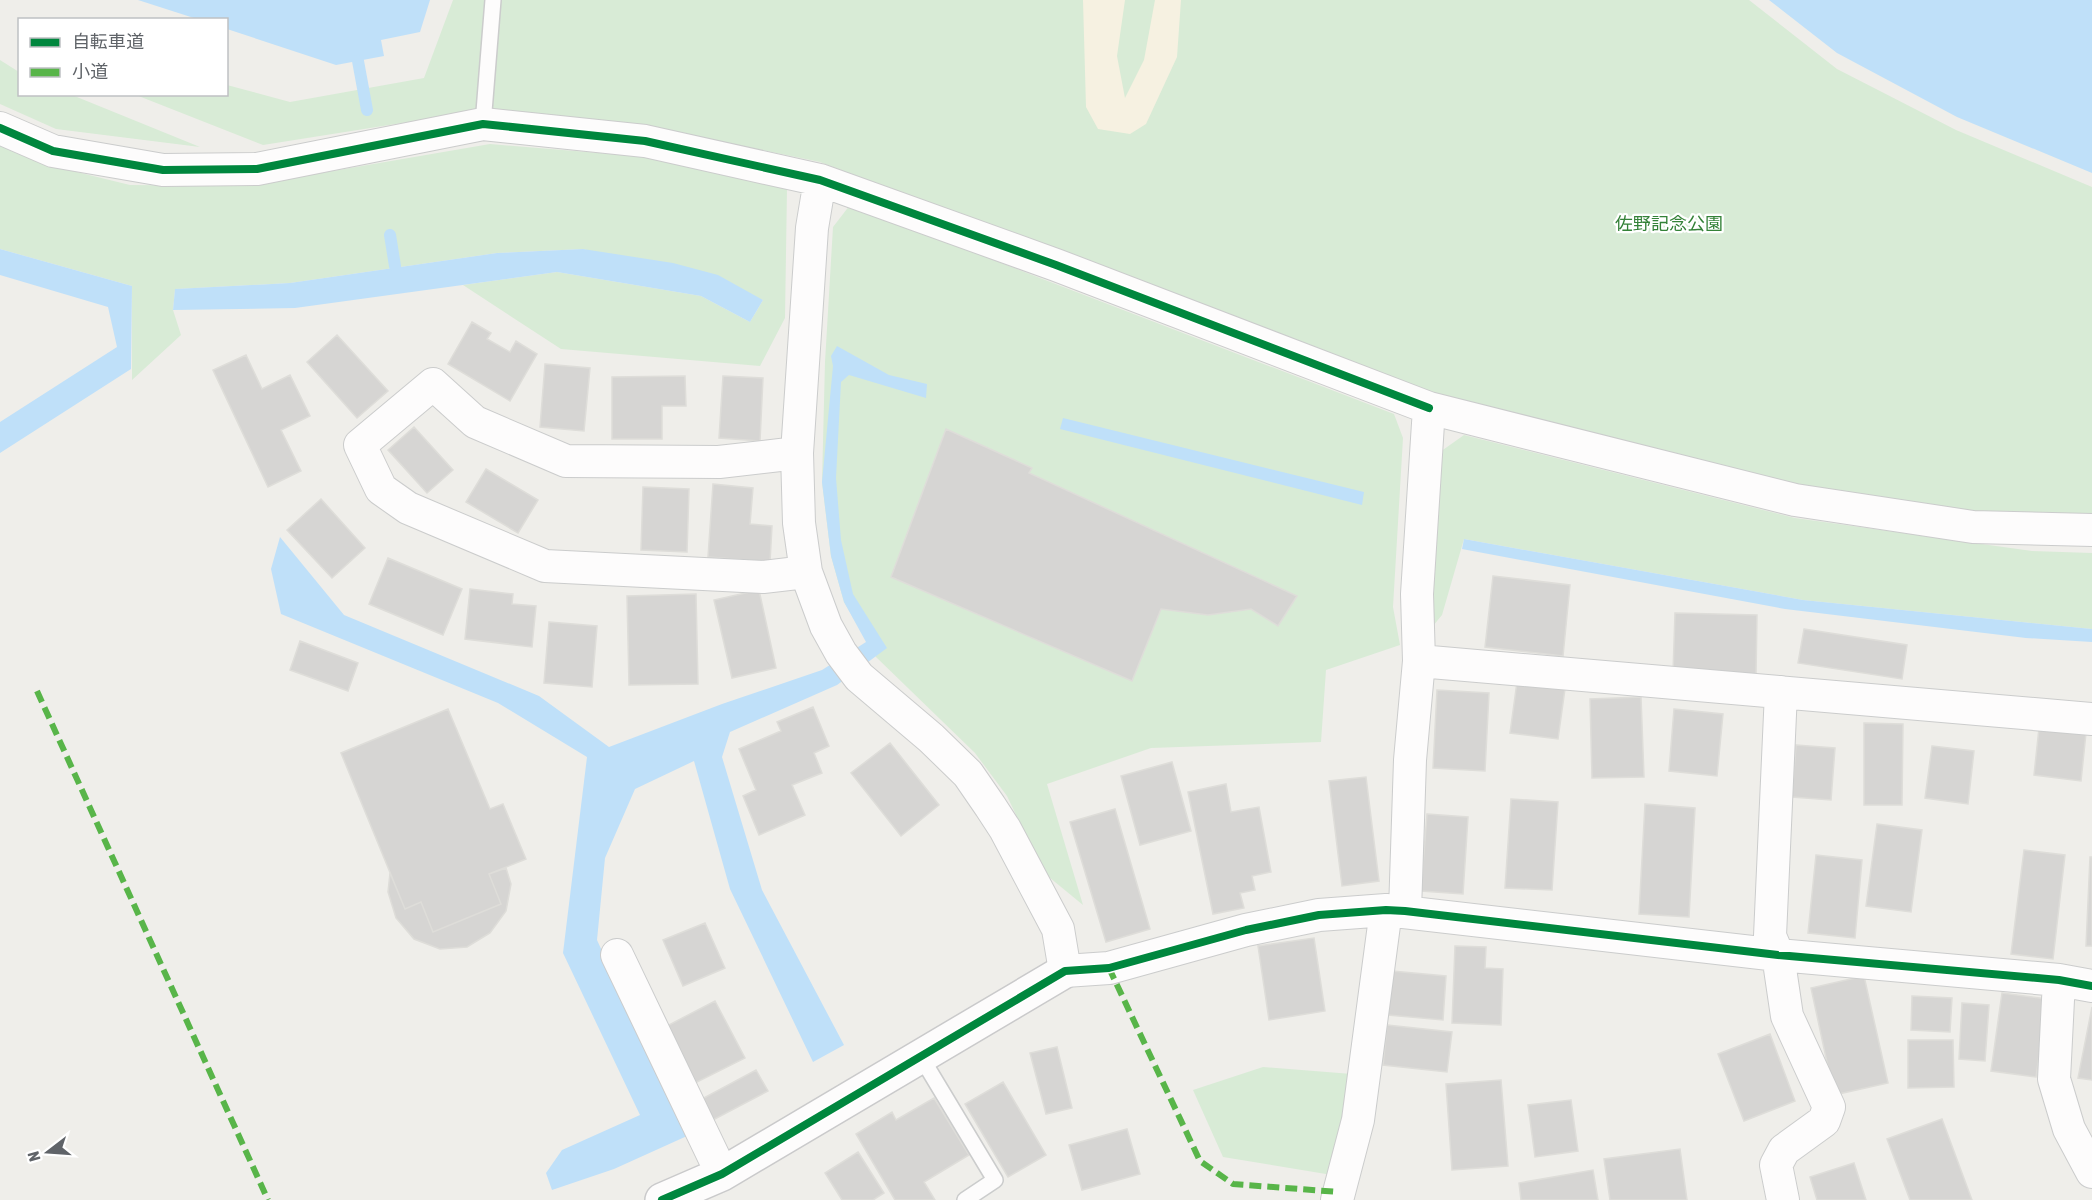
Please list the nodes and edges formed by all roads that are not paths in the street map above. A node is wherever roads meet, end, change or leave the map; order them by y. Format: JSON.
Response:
{"nodes":[{"id":1,"x":493,"y":0,"type":"edge"},
{"id":2,"x":483,"y":124,"type":"junction"},
{"id":3,"x":0,"y":128,"type":"edge"},
{"id":4,"x":820,"y":180,"type":"junction"},
{"id":5,"x":1429,"y":408,"type":"junction"},
{"id":6,"x":797,"y":453,"type":"junction"},
{"id":7,"x":2092,"y":530,"type":"edge"},
{"id":8,"x":806,"y":573,"type":"junction"},
{"id":9,"x":1419,"y":661,"type":"junction"},
{"id":10,"x":1781,"y":692,"type":"junction"},
{"id":11,"x":2092,"y":719,"type":"edge"},
{"id":12,"x":1395,"y":910,"type":"junction"},
{"id":13,"x":617,"y":955,"type":"dead end"},
{"id":14,"x":1778,"y":955,"type":"junction"},
{"id":15,"x":1065,"y":970,"type":"junction"},
{"id":16,"x":2059,"y":980,"type":"junction"},
{"id":17,"x":2092,"y":986,"type":"edge"},
{"id":18,"x":921,"y":1057,"type":"junction"},
{"id":19,"x":2092,"y":1172,"type":"edge"},
{"id":20,"x":722,"y":1174,"type":"junction"},
{"id":21,"x":662,"y":1200,"type":"edge"},
{"id":22,"x":965,"y":1200,"type":"edge"},
{"id":23,"x":1336,"y":1200,"type":"edge"},
{"id":24,"x":1783,"y":1200,"type":"edge"}],
"edges":[{"from":1,"to":2,"type":"lane"},
{"from":2,"to":3,"type":"street"},
{"from":2,"to":4,"type":"street"},
{"from":4,"to":5,"type":"street"},
{"from":4,"to":6,"type":"street"},
{"from":5,"to":7,"type":"street"},
{"from":5,"to":9,"type":"street"},
{"from":6,"to":8,"type":"street"},
{"from":6,"to":8,"type":"street"},
{"from":8,"to":15,"type":"street"},
{"from":9,"to":10,"type":"street"},
{"from":9,"to":12,"type":"street"},
{"from":10,"to":11,"type":"street"},
{"from":10,"to":14,"type":"street"},
{"from":12,"to":14,"type":"street"},
{"from":12,"to":15,"type":"street"},
{"from":12,"to":23,"type":"street"},
{"from":13,"to":20,"type":"street"},
{"from":14,"to":16,"type":"street"},
{"from":14,"to":24,"type":"street"},
{"from":15,"to":18,"type":"street"},
{"from":16,"to":17,"type":"street"},
{"from":16,"to":19,"type":"street"},
{"from":18,"to":20,"type":"street"},
{"from":18,"to":22,"type":"lane"},
{"from":20,"to":21,"type":"street"}]}
